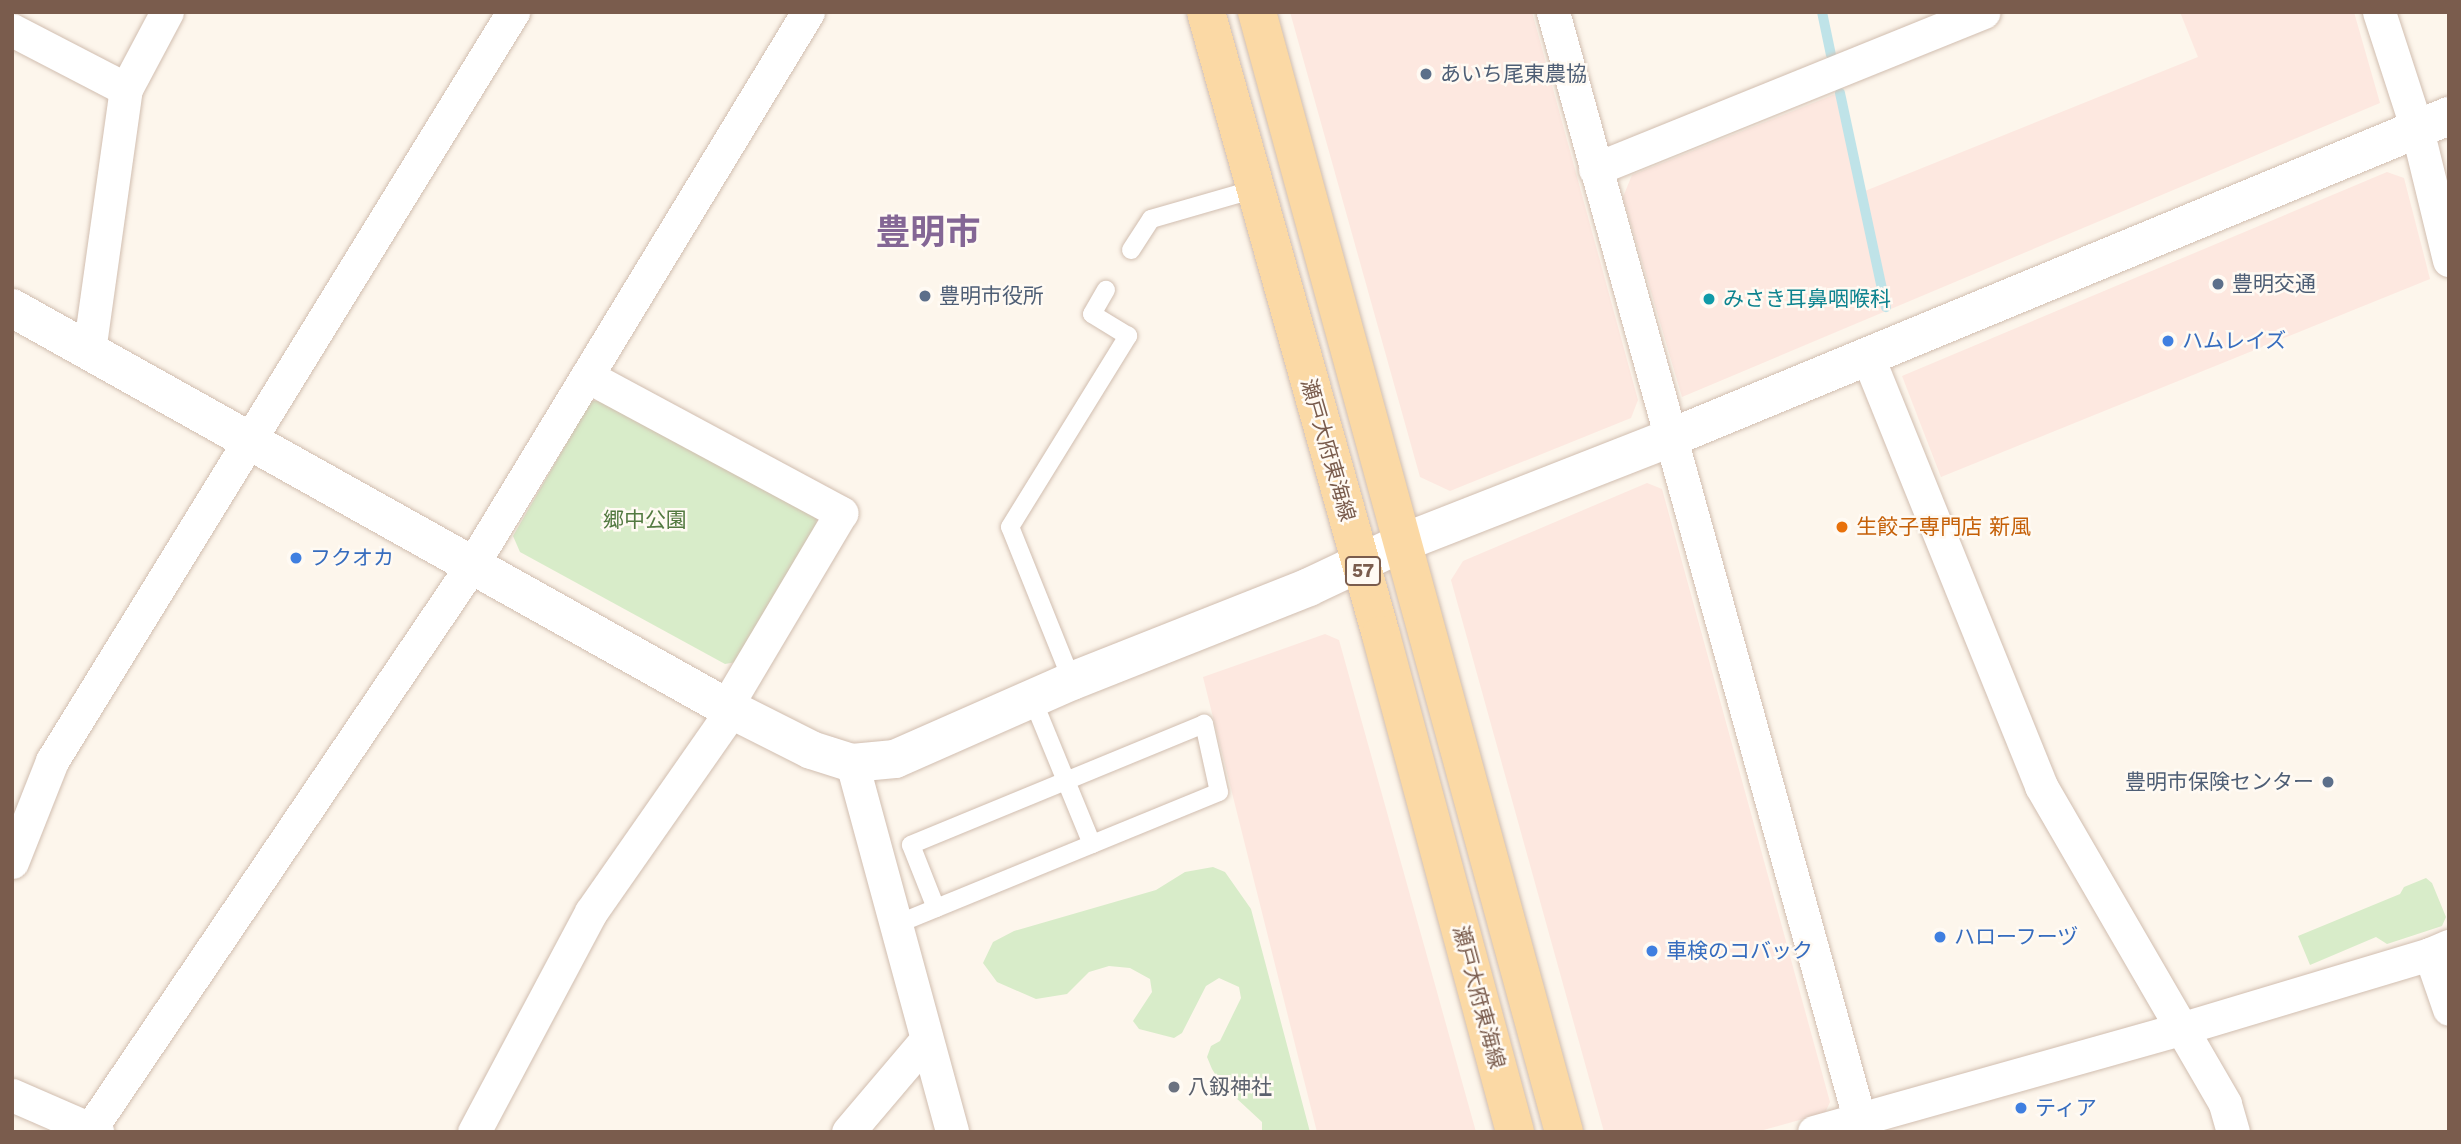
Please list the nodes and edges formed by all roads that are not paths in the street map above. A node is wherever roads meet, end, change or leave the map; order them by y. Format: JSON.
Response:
{"nodes":[{"id":1,"x":167,"y":12,"type":"edge"},
{"id":2,"x":513,"y":12,"type":"edge"},
{"id":3,"x":808,"y":12,"type":"edge"},
{"id":4,"x":1206,"y":12,"type":"edge"},
{"id":5,"x":1257,"y":12,"type":"edge"},
{"id":6,"x":1553,"y":12,"type":"edge"},
{"id":7,"x":1984,"y":12,"type":"edge"},
{"id":8,"x":2379,"y":12,"type":"edge"},
{"id":9,"x":12,"y":30,"type":"edge"},
{"id":10,"x":126,"y":89,"type":"junction"},
{"id":11,"x":2433,"y":122,"type":"edge"},
{"id":12,"x":1595,"y":169,"type":"junction"},
{"id":13,"x":1255,"y":188,"type":"junction"},
{"id":14,"x":1131,"y":250,"type":"dead end"},
{"id":15,"x":2449,"y":260,"type":"edge"},
{"id":16,"x":1107,"y":290,"type":"dead end"},
{"id":17,"x":12,"y":308,"type":"edge"},
{"id":18,"x":89,"y":351,"type":"junction"},
{"id":19,"x":1867,"y":355,"type":"junction"},
{"id":20,"x":587,"y":376,"type":"junction"},
{"id":21,"x":1671,"y":438,"type":"junction"},
{"id":22,"x":250,"y":440,"type":"junction"},
{"id":23,"x":1402,"y":543,"type":"junction"},
{"id":24,"x":1360,"y":562,"type":"junction"},
{"id":25,"x":472,"y":565,"type":"junction"},
{"id":26,"x":1072,"y":681,"type":"junction"},
{"id":27,"x":1032,"y":698,"type":"junction"},
{"id":28,"x":729,"y":708,"type":"junction"},
{"id":29,"x":852,"y":762,"type":"junction"},
{"id":30,"x":1066,"y":781,"type":"junction"},
{"id":31,"x":1092,"y":844,"type":"junction"},
{"id":32,"x":12,"y":862,"type":"edge"},
{"id":33,"x":936,"y":908,"type":"junction"},
{"id":34,"x":895,"y":925,"type":"junction"},
{"id":35,"x":2440,"y":950,"type":"edge"},
{"id":36,"x":2449,"y":1009,"type":"edge"},
{"id":37,"x":2180,"y":1028,"type":"junction"},
{"id":38,"x":926,"y":1040,"type":"junction"},
{"id":39,"x":12,"y":1095,"type":"edge"},
{"id":40,"x":1861,"y":1125,"type":"edge"},
{"id":41,"x":94,"y":1130,"type":"edge"},
{"id":42,"x":474,"y":1132,"type":"edge"},
{"id":43,"x":848,"y":1132,"type":"edge"},
{"id":44,"x":951,"y":1132,"type":"edge"},
{"id":45,"x":1515,"y":1132,"type":"edge"},
{"id":46,"x":1564,"y":1132,"type":"edge"},
{"id":47,"x":1814,"y":1132,"type":"edge"},
{"id":48,"x":2233,"y":1132,"type":"edge"}],
"edges":[{"from":1,"to":10,"type":"street"},
{"from":2,"to":22,"type":"street"},
{"from":3,"to":20,"type":"street"},
{"from":4,"to":13,"type":"main road","name":"瀬戸大府東海線","number":"57"},
{"from":5,"to":23,"type":"main road","number":"57"},
{"from":6,"to":12,"type":"street"},
{"from":7,"to":12,"type":"street"},
{"from":8,"to":11,"type":"street"},
{"from":9,"to":10,"type":"street"},
{"from":10,"to":18,"type":"street"},
{"from":11,"to":15,"type":"street"},
{"from":11,"to":19,"type":"street"},
{"from":12,"to":21,"type":"street"},
{"from":13,"to":14,"type":"lane"},
{"from":13,"to":24,"type":"main road","name":"瀬戸大府東海線","number":"57"},
{"from":16,"to":26,"type":"lane"},
{"from":17,"to":18,"type":"street"},
{"from":18,"to":22,"type":"street"},
{"from":19,"to":21,"type":"street"},
{"from":19,"to":37,"type":"street"},
{"from":20,"to":25,"type":"street"},
{"from":20,"to":28,"type":"street"},
{"from":21,"to":23,"type":"street"},
{"from":21,"to":40,"type":"street"},
{"from":22,"to":25,"type":"street"},
{"from":22,"to":32,"type":"street"},
{"from":23,"to":24,"type":"street"},
{"from":23,"to":46,"type":"main road","number":"57"},
{"from":24,"to":26,"type":"street"},
{"from":24,"to":45,"type":"main road","name":"瀬戸大府東海線","number":"57"},
{"from":25,"to":28,"type":"street"},
{"from":25,"to":41,"type":"street"},
{"from":26,"to":27,"type":"street"},
{"from":27,"to":29,"type":"street"},
{"from":27,"to":30,"type":"lane"},
{"from":28,"to":29,"type":"street"},
{"from":28,"to":42,"type":"street"},
{"from":29,"to":34,"type":"street"},
{"from":30,"to":31,"type":"lane"},
{"from":30,"to":31,"type":"lane"},
{"from":30,"to":33,"type":"lane"},
{"from":31,"to":33,"type":"lane"},
{"from":33,"to":34,"type":"lane"},
{"from":34,"to":38,"type":"street"},
{"from":35,"to":36,"type":"street"},
{"from":35,"to":37,"type":"street"},
{"from":37,"to":40,"type":"street"},
{"from":37,"to":48,"type":"street"},
{"from":38,"to":43,"type":"street"},
{"from":38,"to":44,"type":"street"},
{"from":39,"to":41,"type":"street"},
{"from":40,"to":47,"type":"street"}]}
